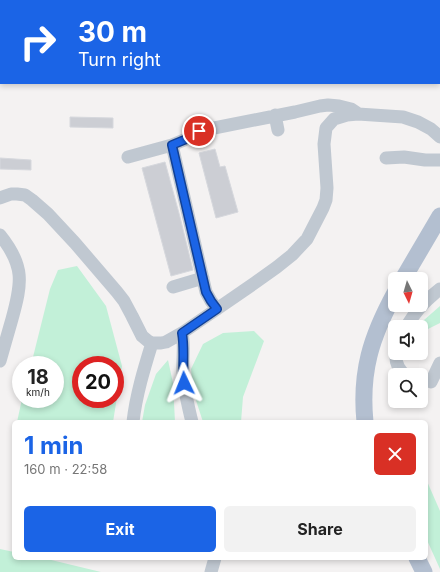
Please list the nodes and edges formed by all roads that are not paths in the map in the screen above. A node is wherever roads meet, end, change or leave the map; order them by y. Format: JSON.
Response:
{"nodes":[{"id":1,"x":236,"y":113,"type":"dead end"},
{"id":2,"x":358,"y":114,"type":"junction"},
{"id":3,"x":275,"y":115,"type":"junction"},
{"id":4,"x":227,"y":125,"type":"junction"},
{"id":5,"x":278,"y":130,"type":"dead end"},
{"id":6,"x":440,"y":137,"type":"edge"},
{"id":7,"x":172,"y":145,"type":"junction"},
{"id":8,"x":128,"y":157,"type":"dead end"},
{"id":9,"x":386,"y":158,"type":"dead end"},
{"id":10,"x":440,"y":160,"type":"edge"},
{"id":11,"x":0,"y":198,"type":"edge"},
{"id":12,"x":440,"y":216,"type":"edge"},
{"id":13,"x":0,"y":235,"type":"edge"},
{"id":14,"x":407,"y":272,"type":"edge"},
{"id":15,"x":203,"y":278,"type":"junction"},
{"id":16,"x":173,"y":287,"type":"dead end"},
{"id":17,"x":440,"y":289,"type":"edge"},
{"id":18,"x":388,"y":305,"type":"edge"},
{"id":19,"x":217,"y":309,"type":"junction"},
{"id":20,"x":410,"y":320,"type":"edge"},
{"id":21,"x":182,"y":333,"type":"junction"},
{"id":22,"x":152,"y":343,"type":"junction"},
{"id":23,"x":0,"y":361,"type":"edge"},
{"id":24,"x":440,"y":363,"type":"edge"},
{"id":25,"x":431,"y":382,"type":"edge"},
{"id":26,"x":133,"y":420,"type":"edge"},
{"id":27,"x":192,"y":420,"type":"edge"},
{"id":28,"x":365,"y":420,"type":"edge"},
{"id":29,"x":214,"y":560,"type":"edge"},
{"id":30,"x":418,"y":560,"type":"edge"},
{"id":31,"x":211,"y":572,"type":"edge"},
{"id":32,"x":424,"y":572,"type":"edge"}],
"edges":[{"from":1,"to":4,"type":"lane"},
{"from":2,"to":3,"type":"lane"},
{"from":2,"to":6,"type":"lane"},
{"from":2,"to":19,"type":"lane"},
{"from":3,"to":4,"type":"lane"},
{"from":3,"to":5,"type":"lane"},
{"from":4,"to":7,"type":"lane"},
{"from":7,"to":8,"type":"lane"},
{"from":7,"to":15,"type":"lane"},
{"from":9,"to":10,"type":"lane"},
{"from":11,"to":22,"type":"lane"},
{"from":12,"to":14,"type":"main road"},
{"from":13,"to":23,"type":"lane"},
{"from":15,"to":16,"type":"lane"},
{"from":15,"to":19,"type":"lane"},
{"from":17,"to":20,"type":"lane"},
{"from":18,"to":28,"type":"main road"},
{"from":19,"to":21,"type":"lane"},
{"from":21,"to":22,"type":"lane"},
{"from":21,"to":27,"type":"lane"},
{"from":22,"to":26,"type":"lane"},
{"from":24,"to":25,"type":"lane"},
{"from":29,"to":31,"type":"lane"},
{"from":30,"to":32,"type":"main road"}]}
